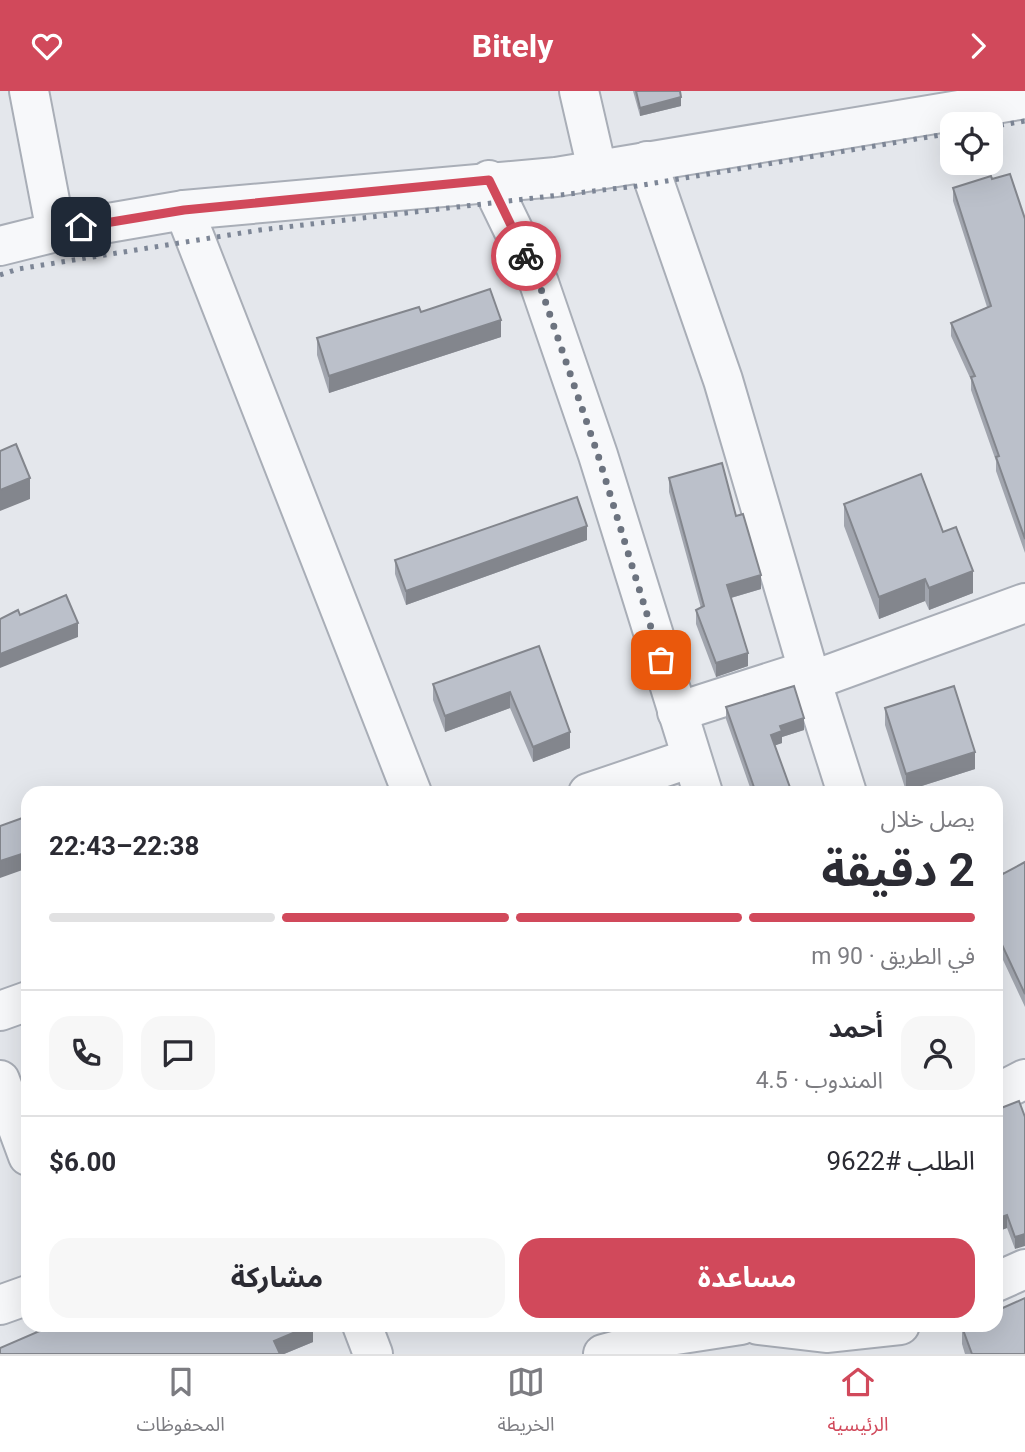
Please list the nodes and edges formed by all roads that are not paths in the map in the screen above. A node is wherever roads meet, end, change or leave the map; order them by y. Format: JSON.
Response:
{"nodes":[{"id":1,"x":29,"y":91,"type":"edge"},
{"id":2,"x":579,"y":91,"type":"edge"},
{"id":3,"x":1020,"y":103,"type":"edge"},
{"id":4,"x":647,"y":161,"type":"junction"},
{"id":5,"x":597,"y":169,"type":"junction"},
{"id":6,"x":489,"y":180,"type":"junction"},
{"id":7,"x":184,"y":210,"type":"junction"},
{"id":8,"x":56,"y":232,"type":"junction"},
{"id":9,"x":0,"y":246,"type":"edge"},
{"id":10,"x":1025,"y":603,"type":"edge"},
{"id":11,"x":810,"y":676,"type":"junction"},
{"id":12,"x":677,"y":712,"type":"junction"},
{"id":13,"x":697,"y":776,"type":"edge"},
{"id":14,"x":409,"y":786,"type":"edge"},
{"id":15,"x":633,"y":786,"type":"edge"},
{"id":16,"x":845,"y":786,"type":"edge"},
{"id":17,"x":21,"y":1004,"type":"edge"},
{"id":18,"x":0,"y":1011,"type":"edge"},
{"id":19,"x":1025,"y":1079,"type":"edge"},
{"id":20,"x":0,"y":1080,"type":"edge"},
{"id":21,"x":1003,"y":1090,"type":"edge"},
{"id":22,"x":21,"y":1137,"type":"edge"},
{"id":23,"x":1025,"y":1269,"type":"edge"},
{"id":24,"x":1003,"y":1279,"type":"edge"},
{"id":25,"x":21,"y":1298,"type":"edge"},
{"id":26,"x":0,"y":1305,"type":"edge"},
{"id":27,"x":365,"y":1332,"type":"edge"},
{"id":28,"x":695,"y":1332,"type":"edge"},
{"id":29,"x":818,"y":1332,"type":"edge"},
{"id":30,"x":898,"y":1333,"type":"edge"},
{"id":31,"x":617,"y":1342,"type":"edge"},
{"id":32,"x":373,"y":1354,"type":"edge"}],
"edges":[{"from":1,"to":8,"type":"street"},
{"from":2,"to":5,"type":"street"},
{"from":3,"to":4,"type":"street"},
{"from":4,"to":5,"type":"street"},
{"from":4,"to":11,"type":"street"},
{"from":5,"to":6,"type":"street"},
{"from":6,"to":7,"type":"street"},
{"from":6,"to":12,"type":"street"},
{"from":7,"to":8,"type":"street"},
{"from":7,"to":14,"type":"street"},
{"from":8,"to":9,"type":"street"},
{"from":10,"to":11,"type":"street"},
{"from":11,"to":12,"type":"street"},
{"from":11,"to":16,"type":"street"},
{"from":12,"to":13,"type":"street"},
{"from":13,"to":15,"type":"street"},
{"from":17,"to":18,"type":"street"},
{"from":19,"to":21,"type":"street"},
{"from":20,"to":22,"type":"street"},
{"from":23,"to":24,"type":"street"},
{"from":25,"to":26,"type":"street"},
{"from":27,"to":32,"type":"street"},
{"from":28,"to":31,"type":"street"},
{"from":29,"to":30,"type":"street"}]}
